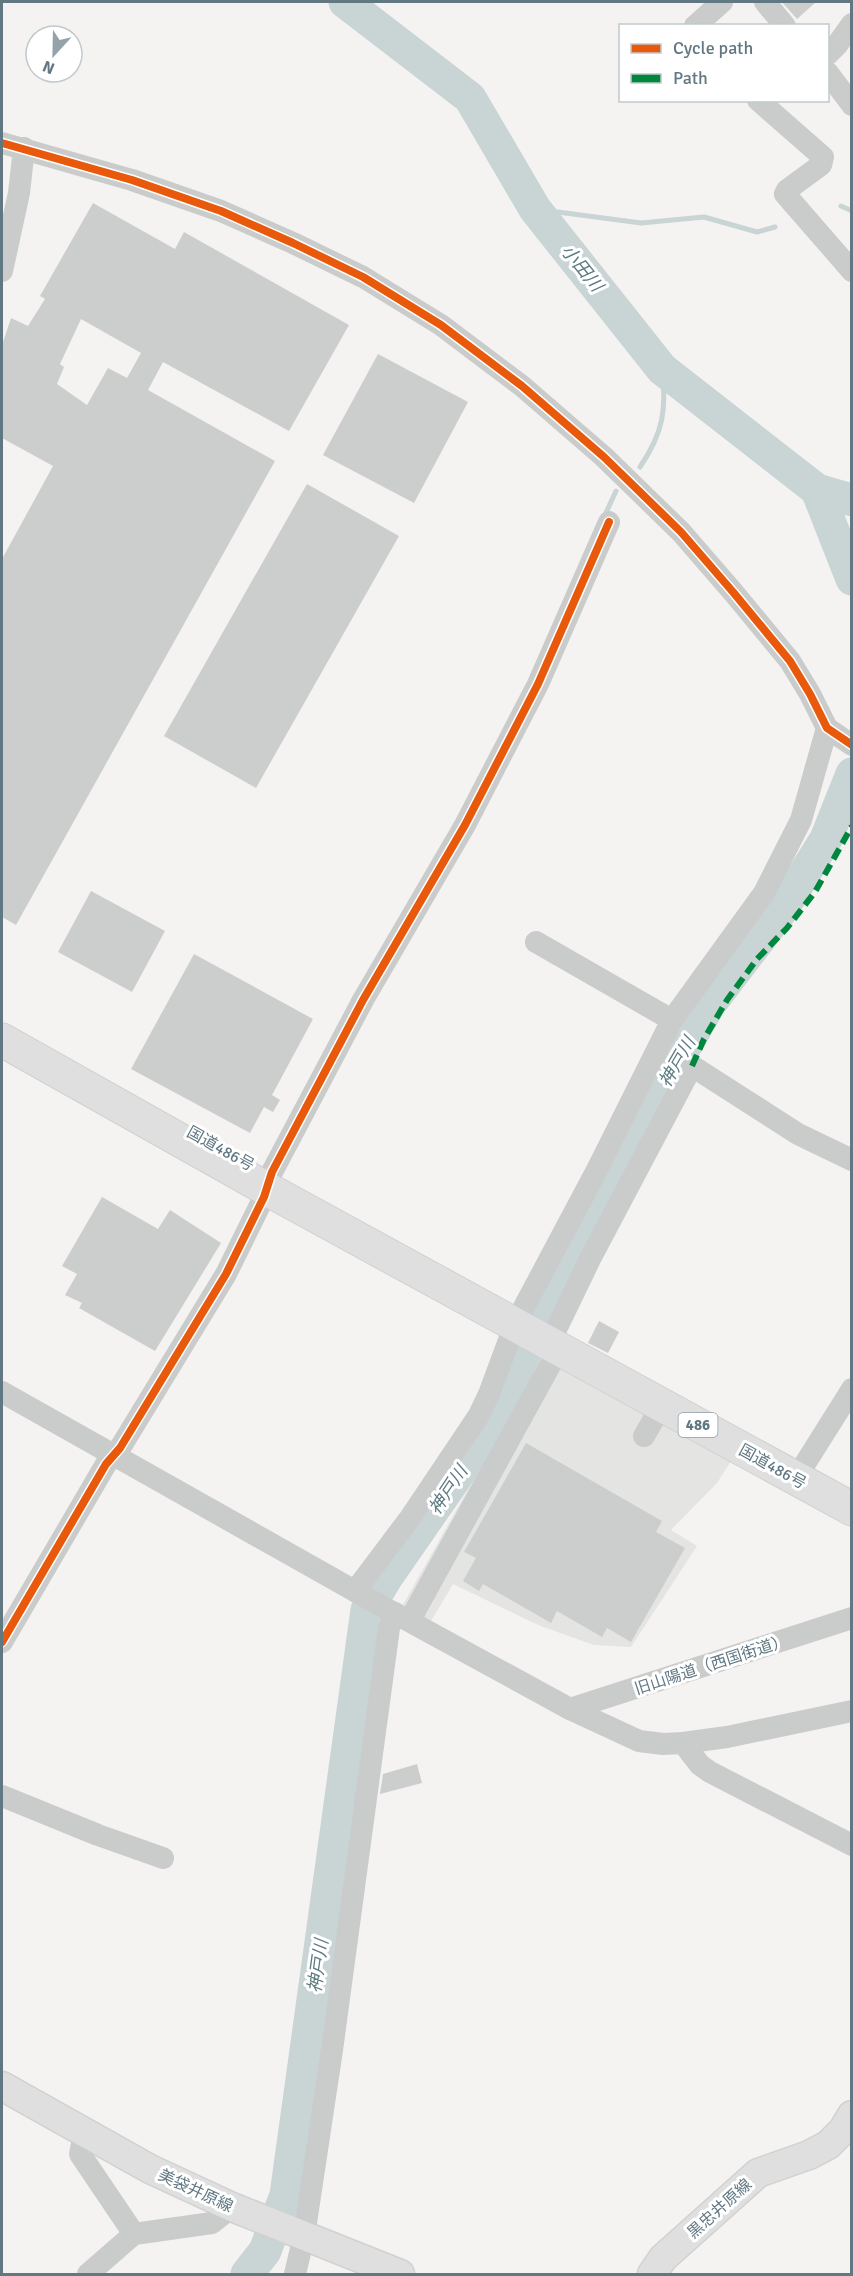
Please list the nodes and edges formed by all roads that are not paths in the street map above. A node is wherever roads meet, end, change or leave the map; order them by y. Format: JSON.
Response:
{"nodes":[{"id":1,"x":722,"y":2,"type":"edge"},
{"id":2,"x":765,"y":2,"type":"edge"},
{"id":3,"x":697,"y":24,"type":"edge"},
{"id":4,"x":784,"y":24,"type":"edge"},
{"id":5,"x":852,"y":24,"type":"edge"},
{"id":6,"x":829,"y":53,"type":"edge"},
{"id":7,"x":829,"y":74,"type":"edge"},
{"id":8,"x":760,"y":102,"type":"edge"},
{"id":9,"x":852,"y":105,"type":"edge"},
{"id":10,"x":2,"y":143,"type":"edge"},
{"id":11,"x":24,"y":148,"type":"junction"},
{"id":12,"x":2,"y":271,"type":"edge"},
{"id":13,"x":852,"y":271,"type":"edge"},
{"id":14,"x":609,"y":522,"type":"dead end"},
{"id":15,"x":839,"y":736,"type":"edge"},
{"id":16,"x":536,"y":942,"type":"dead end"},
{"id":17,"x":672,"y":1020,"type":"junction"},
{"id":18,"x":2,"y":1040,"type":"edge"},
{"id":19,"x":848,"y":1152,"type":"edge"},
{"id":20,"x":267,"y":1189,"type":"junction"},
{"id":21,"x":538,"y":1337,"type":"junction"},
{"id":22,"x":852,"y":1389,"type":"edge"},
{"id":23,"x":2,"y":1392,"type":"edge"},
{"id":24,"x":662,"y":1405,"type":"junction"},
{"id":25,"x":644,"y":1436,"type":"dead end"},
{"id":26,"x":113,"y":1455,"type":"junction"},
{"id":27,"x":796,"y":1478,"type":"junction"},
{"id":28,"x":852,"y":1509,"type":"edge"},
{"id":29,"x":358,"y":1593,"type":"junction"},
{"id":30,"x":397,"y":1614,"type":"junction"},
{"id":31,"x":852,"y":1618,"type":"edge"},
{"id":32,"x":2,"y":1642,"type":"edge"},
{"id":33,"x":570,"y":1709,"type":"junction"},
{"id":34,"x":852,"y":1711,"type":"edge"},
{"id":35,"x":683,"y":1743,"type":"junction"},
{"id":36,"x":2,"y":1796,"type":"edge"},
{"id":37,"x":852,"y":1845,"type":"edge"},
{"id":38,"x":163,"y":1858,"type":"dead end"},
{"id":39,"x":2,"y":2086,"type":"edge"},
{"id":40,"x":852,"y":2115,"type":"edge"},
{"id":41,"x":84,"y":2133,"type":"junction"},
{"id":42,"x":244,"y":2212,"type":"junction"},
{"id":43,"x":296,"y":2233,"type":"junction"},
{"id":44,"x":134,"y":2234,"type":"junction"},
{"id":45,"x":88,"y":2274,"type":"edge"},
{"id":46,"x":295,"y":2274,"type":"edge"},
{"id":47,"x":400,"y":2274,"type":"edge"},
{"id":48,"x":652,"y":2274,"type":"edge"}],
"edges":[{"from":1,"to":3,"type":"street"},
{"from":2,"to":4,"type":"street"},
{"from":5,"to":6,"type":"street"},
{"from":7,"to":9,"type":"street"},
{"from":8,"to":13,"type":"street"},
{"from":10,"to":11,"type":"street"},
{"from":11,"to":12,"type":"street"},
{"from":11,"to":15,"type":"street"},
{"from":14,"to":20,"type":"street"},
{"from":15,"to":17,"type":"street"},
{"from":16,"to":17,"type":"street"},
{"from":17,"to":21,"type":"street"},
{"from":18,"to":20,"type":"highway","name":"国道486号","number":"486"},
{"from":19,"to":21,"type":"street"},
{"from":20,"to":21,"type":"highway","name":"国道486号","number":"486"},
{"from":20,"to":26,"type":"street"},
{"from":21,"to":24,"type":"highway","name":"国道486号","number":"486"},
{"from":21,"to":29,"type":"street"},
{"from":21,"to":30,"type":"street"},
{"from":22,"to":27,"type":"street"},
{"from":23,"to":26,"type":"street"},
{"from":24,"to":25,"type":"street"},
{"from":24,"to":27,"type":"highway","name":"国道486号","number":"486"},
{"from":26,"to":29,"type":"street"},
{"from":26,"to":32,"type":"street"},
{"from":27,"to":28,"type":"highway","name":"国道486号","number":"486"},
{"from":29,"to":30,"type":"street"},
{"from":30,"to":33,"type":"street"},
{"from":30,"to":43,"type":"street"},
{"from":31,"to":33,"type":"street","name":"旧山陽道（西国街道）"},
{"from":33,"to":35,"type":"street"},
{"from":34,"to":35,"type":"street"},
{"from":35,"to":37,"type":"street"},
{"from":36,"to":38,"type":"street"},
{"from":39,"to":41,"type":"main road","name":"美袋井原線"},
{"from":40,"to":48,"type":"main road","name":"黒忠井原線"},
{"from":41,"to":42,"type":"main road","name":"美袋井原線"},
{"from":41,"to":44,"type":"street"},
{"from":42,"to":43,"type":"main road","name":"美袋井原線"},
{"from":42,"to":44,"type":"street"},
{"from":43,"to":46,"type":"street"},
{"from":43,"to":47,"type":"main road","name":"美袋井原線"},
{"from":44,"to":45,"type":"street"}]}
